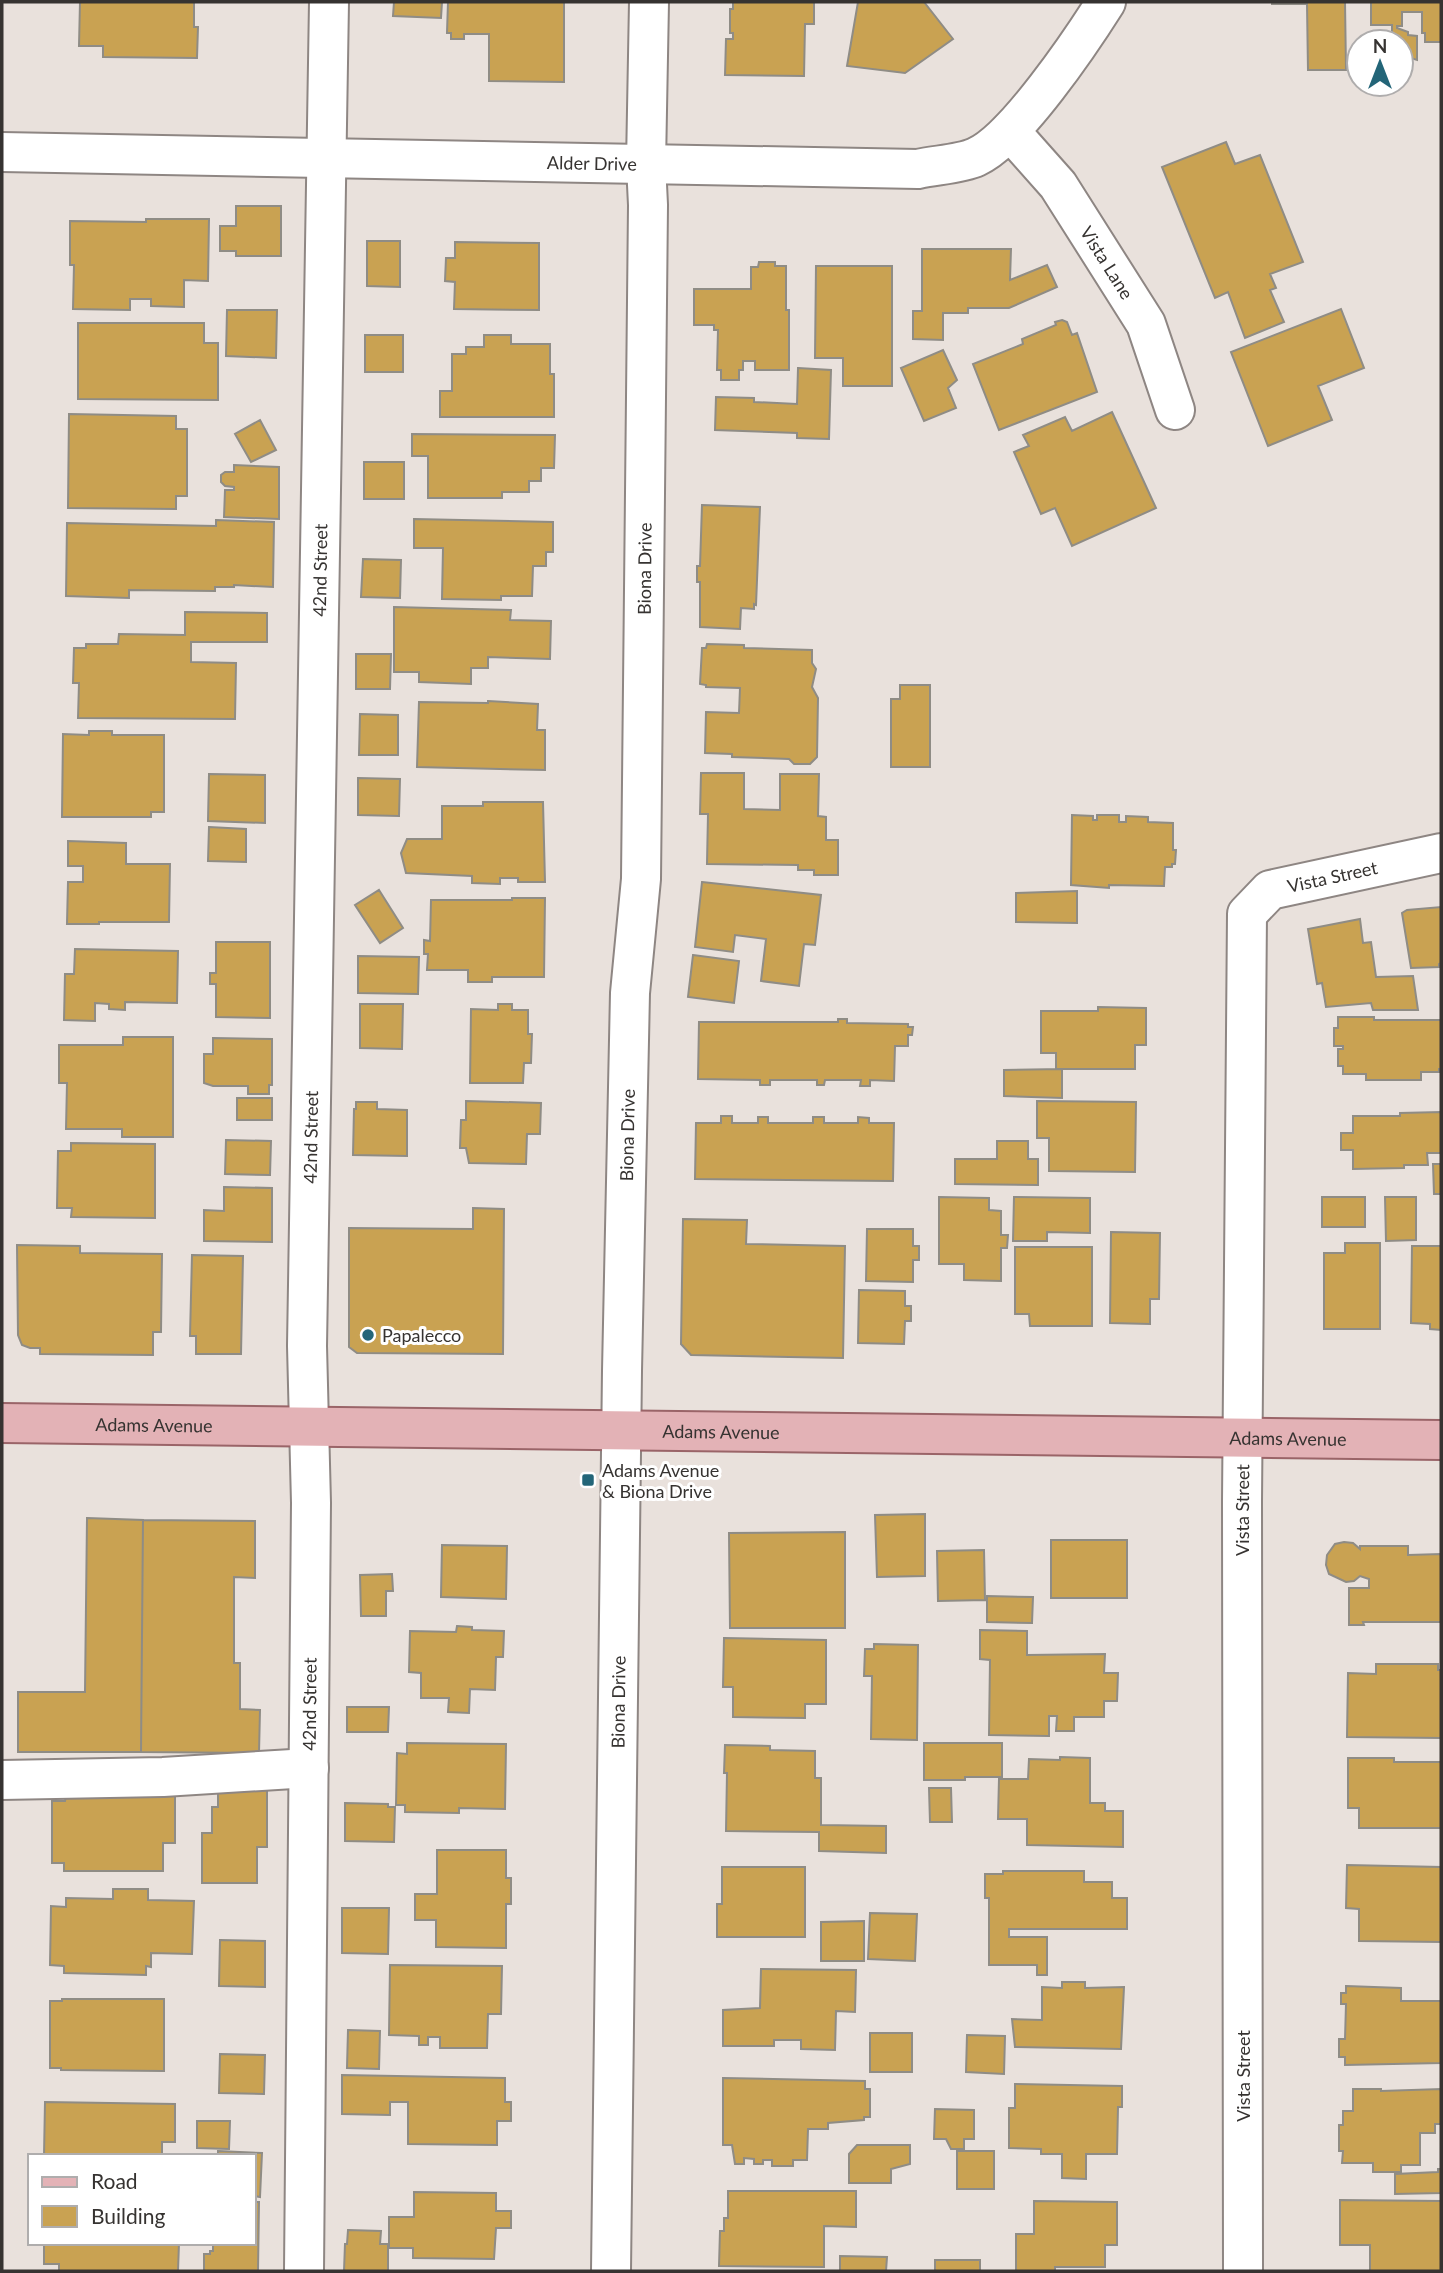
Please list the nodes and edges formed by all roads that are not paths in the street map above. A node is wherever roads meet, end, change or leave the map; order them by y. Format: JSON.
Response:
{"nodes":[{"id":1,"x":329,"y":2,"type":"edge"},
{"id":2,"x":649,"y":2,"type":"edge"},
{"id":3,"x":1106,"y":2,"type":"edge"},
{"id":4,"x":1010,"y":131,"type":"junction"},
{"id":5,"x":2,"y":152,"type":"edge"},
{"id":6,"x":327,"y":158,"type":"junction"},
{"id":7,"x":646,"y":164,"type":"junction"},
{"id":8,"x":1175,"y":410,"type":"dead end"},
{"id":9,"x":1441,"y":853,"type":"edge"},
{"id":10,"x":2,"y":1423,"type":"edge"},
{"id":11,"x":311,"y":1427,"type":"junction"},
{"id":12,"x":621,"y":1430,"type":"junction"},
{"id":13,"x":1243,"y":1438,"type":"junction"},
{"id":14,"x":1441,"y":1440,"type":"edge"},
{"id":15,"x":309,"y":1768,"type":"junction"},
{"id":16,"x":2,"y":1780,"type":"edge"},
{"id":17,"x":304,"y":2271,"type":"edge"},
{"id":18,"x":611,"y":2271,"type":"edge"},
{"id":19,"x":1243,"y":2271,"type":"edge"}],
"edges":[{"from":1,"to":6,"type":"street","name":"42nd Street"},
{"from":2,"to":7,"type":"street","name":"Biona Drive"},
{"from":3,"to":4,"type":"street","name":"Alder Drive"},
{"from":4,"to":7,"type":"street","name":"Alder Drive"},
{"from":4,"to":8,"type":"street","name":"Vista Lane"},
{"from":5,"to":6,"type":"street","name":"Alder Drive"},
{"from":6,"to":7,"type":"street","name":"Alder Drive"},
{"from":6,"to":11,"type":"street","name":"42nd Street"},
{"from":7,"to":12,"type":"street","name":"Biona Drive"},
{"from":9,"to":13,"type":"street","name":"Vista Street"},
{"from":10,"to":11,"type":"main road","name":"Adams Avenue"},
{"from":11,"to":12,"type":"main road","name":"Adams Avenue"},
{"from":11,"to":15,"type":"street","name":"42nd Street"},
{"from":12,"to":13,"type":"main road","name":"Adams Avenue"},
{"from":12,"to":18,"type":"street","name":"Biona Drive"},
{"from":13,"to":14,"type":"main road","name":"Adams Avenue"},
{"from":13,"to":19,"type":"street","name":"Vista Street"},
{"from":15,"to":16,"type":"street"},
{"from":15,"to":17,"type":"street","name":"42nd Street"}]}
